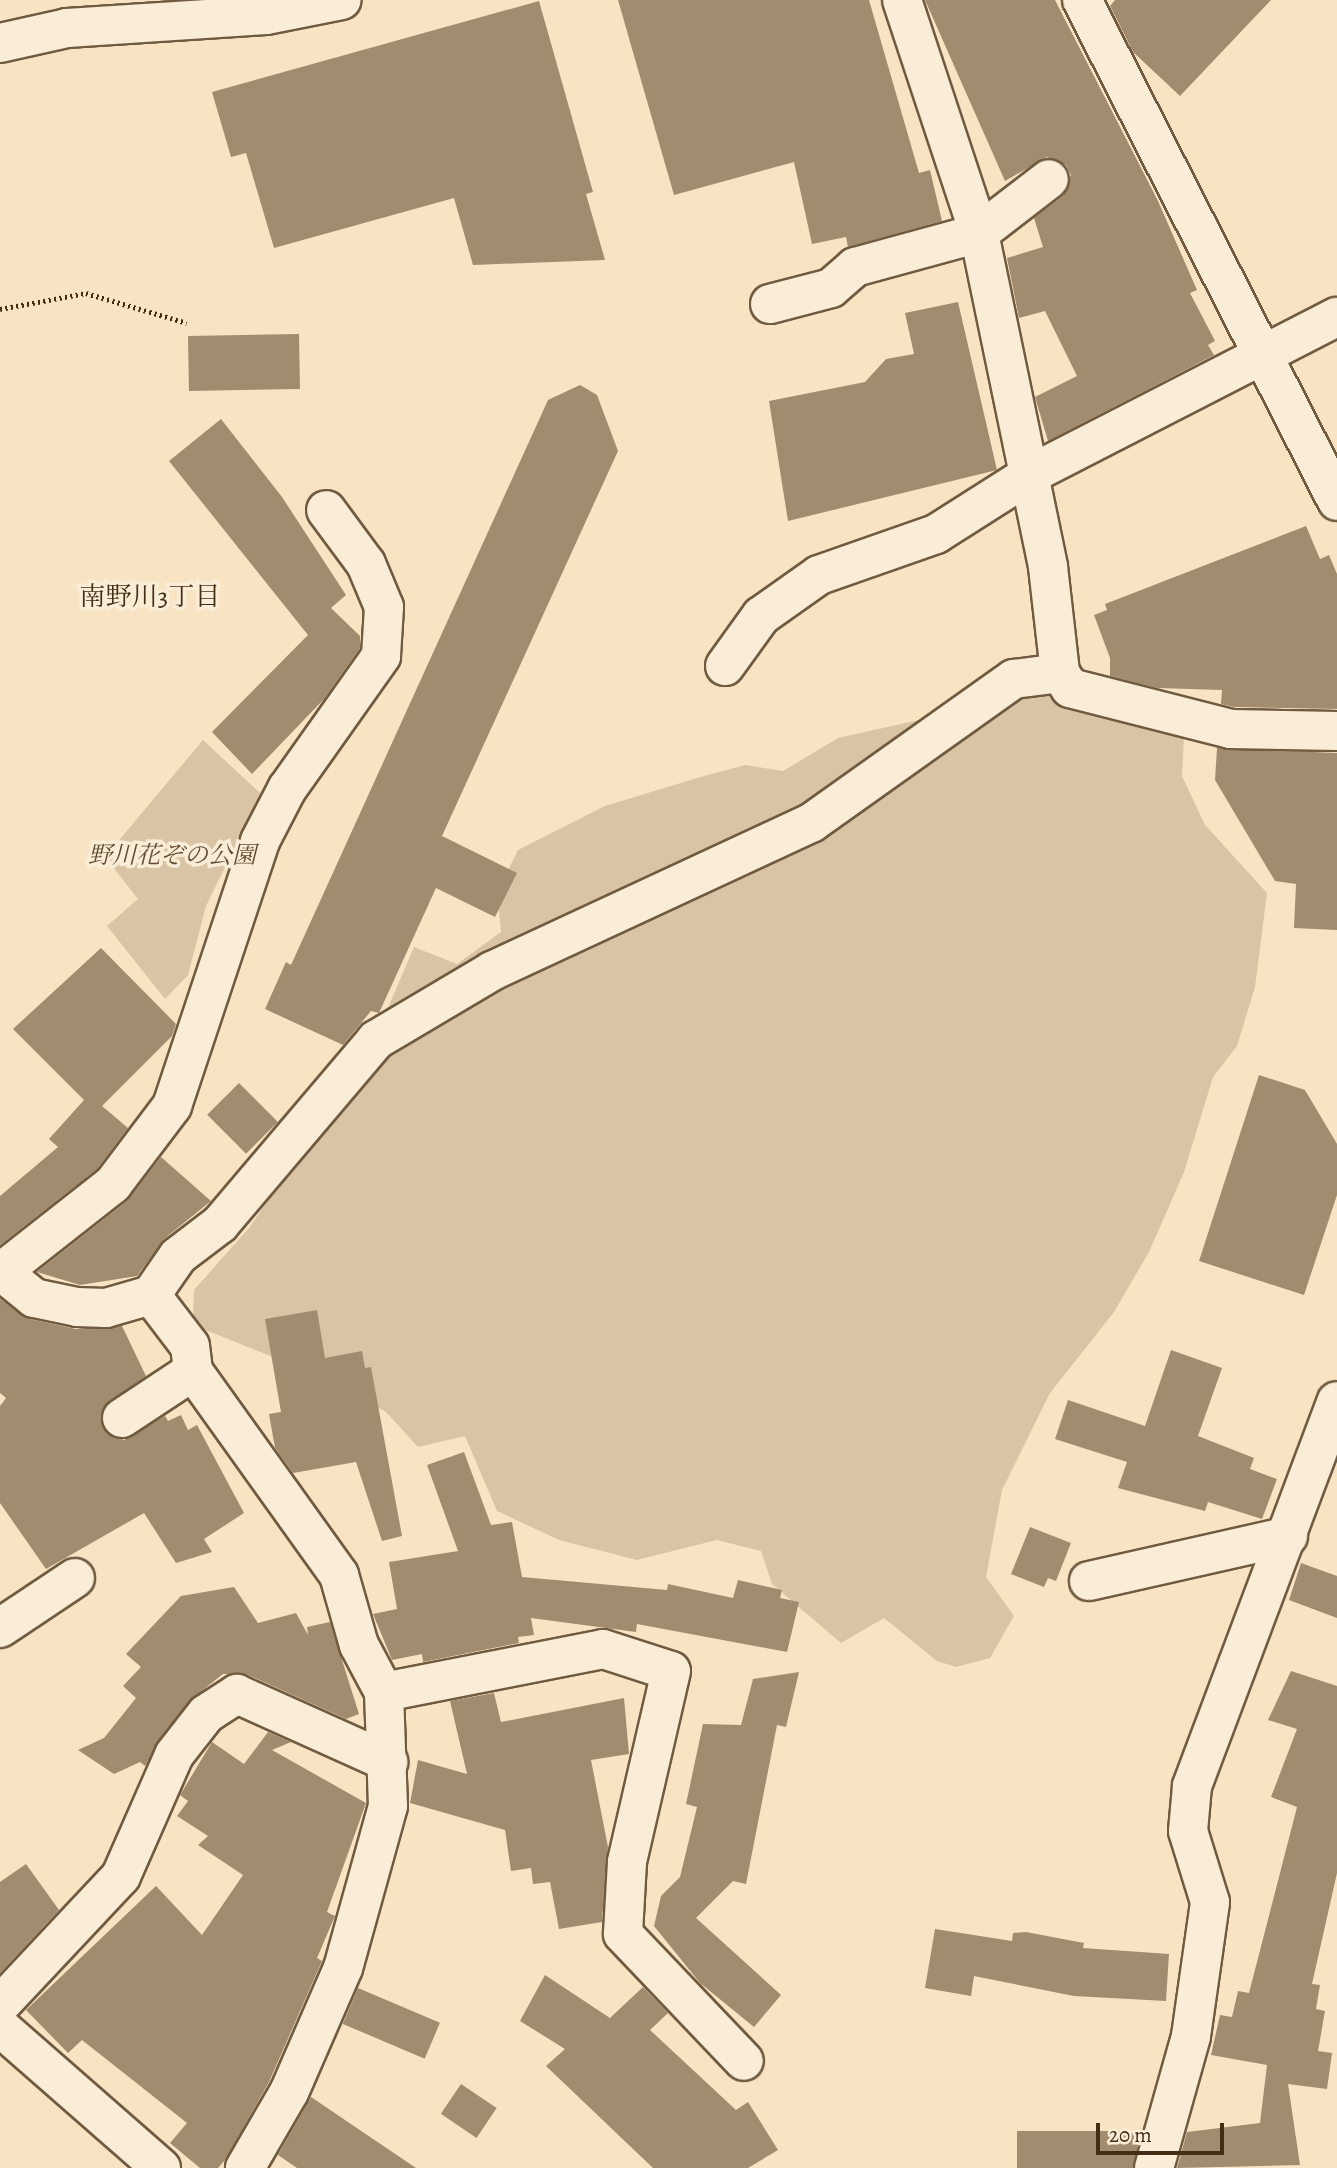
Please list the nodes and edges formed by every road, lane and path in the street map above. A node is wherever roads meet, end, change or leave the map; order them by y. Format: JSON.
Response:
{"nodes":[{"id":1,"x":342,"y":0,"type":"edge"},
{"id":2,"x":902,"y":0,"type":"edge"},
{"id":3,"x":1082,"y":0,"type":"edge"},
{"id":4,"x":0,"y":43,"type":"edge"},
{"id":5,"x":1049,"y":179,"type":"dead end"},
{"id":6,"x":979,"y":233,"type":"junction"},
{"id":7,"x":770,"y":304,"type":"dead end"},
{"id":8,"x":0,"y":309,"type":"edge"},
{"id":9,"x":1337,"y":317,"type":"edge"},
{"id":10,"x":187,"y":323,"type":"dead end"},
{"id":11,"x":1263,"y":355,"type":"junction"},
{"id":12,"x":1029,"y":475,"type":"junction"},
{"id":13,"x":1337,"y":501,"type":"edge"},
{"id":14,"x":326,"y":510,"type":"dead end"},
{"id":15,"x":725,"y":666,"type":"dead end"},
{"id":16,"x":1060,"y":673,"type":"junction"},
{"id":17,"x":1337,"y":731,"type":"edge"},
{"id":18,"x":1,"y":1272,"type":"edge"},
{"id":19,"x":151,"y":1295,"type":"junction"},
{"id":20,"x":193,"y":1371,"type":"junction"},
{"id":21,"x":122,"y":1418,"type":"dead end"},
{"id":22,"x":1333,"y":1425,"type":"edge"},
{"id":23,"x":1288,"y":1536,"type":"junction"},
{"id":24,"x":75,"y":1578,"type":"dead end"},
{"id":25,"x":1089,"y":1581,"type":"dead end"},
{"id":26,"x":0,"y":1628,"type":"edge"},
{"id":27,"x":384,"y":1692,"type":"junction"},
{"id":28,"x":388,"y":1762,"type":"junction"},
{"id":29,"x":0,"y":2005,"type":"edge"},
{"id":30,"x":0,"y":2027,"type":"edge"},
{"id":31,"x":744,"y":2061,"type":"dead end"},
{"id":32,"x":161,"y":2168,"type":"edge"},
{"id":33,"x":245,"y":2168,"type":"edge"},
{"id":34,"x":1154,"y":2168,"type":"edge"}],
"edges":[{"from":1,"to":4,"type":"street"},
{"from":2,"to":6,"type":"street"},
{"from":3,"to":11,"type":"street"},
{"from":5,"to":6,"type":"street"},
{"from":6,"to":7,"type":"street"},
{"from":6,"to":12,"type":"street"},
{"from":8,"to":10,"type":"path"},
{"from":9,"to":11,"type":"street"},
{"from":11,"to":12,"type":"street"},
{"from":11,"to":13,"type":"street"},
{"from":12,"to":15,"type":"street"},
{"from":12,"to":16,"type":"street"},
{"from":14,"to":18,"type":"street"},
{"from":16,"to":17,"type":"street"},
{"from":16,"to":19,"type":"street"},
{"from":18,"to":19,"type":"street"},
{"from":19,"to":20,"type":"street"},
{"from":20,"to":21,"type":"street"},
{"from":20,"to":27,"type":"street"},
{"from":22,"to":23,"type":"street"},
{"from":23,"to":25,"type":"street"},
{"from":23,"to":34,"type":"street"},
{"from":24,"to":26,"type":"street"},
{"from":27,"to":28,"type":"street"},
{"from":27,"to":31,"type":"street"},
{"from":28,"to":29,"type":"street"},
{"from":28,"to":33,"type":"street"},
{"from":30,"to":32,"type":"street"}]}
